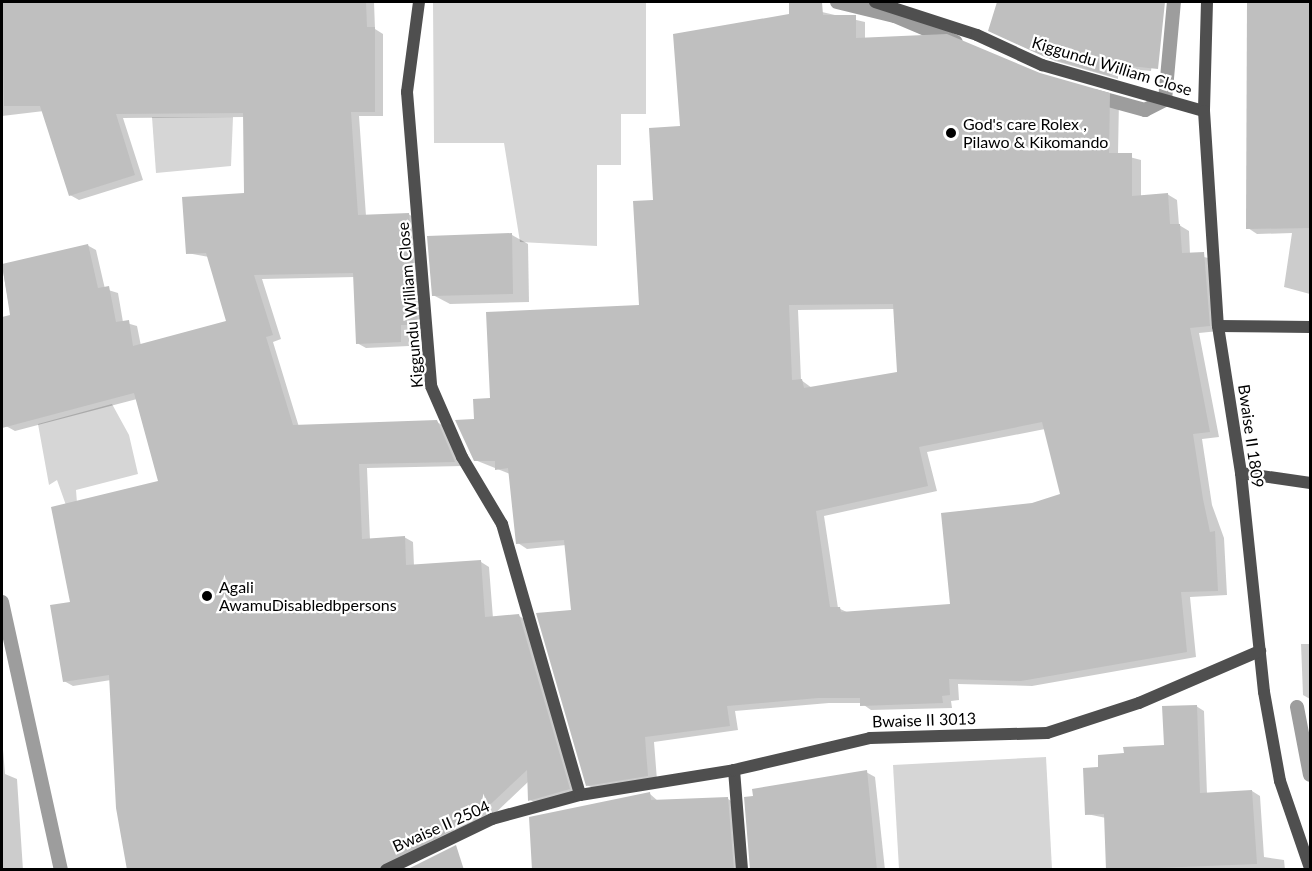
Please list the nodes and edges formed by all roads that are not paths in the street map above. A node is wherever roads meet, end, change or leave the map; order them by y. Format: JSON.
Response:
{"nodes":[{"id":1,"x":419,"y":2,"type":"edge"},
{"id":2,"x":875,"y":2,"type":"edge"},
{"id":3,"x":1207,"y":2,"type":"edge"},
{"id":4,"x":1204,"y":111,"type":"junction"},
{"id":5,"x":1218,"y":326,"type":"junction"},
{"id":6,"x":1311,"y":327,"type":"edge"},
{"id":7,"x":1241,"y":472,"type":"junction"},
{"id":8,"x":1311,"y":483,"type":"edge"},
{"id":9,"x":1260,"y":651,"type":"junction"},
{"id":10,"x":734,"y":770,"type":"junction"},
{"id":11,"x":580,"y":795,"type":"junction"},
{"id":12,"x":1311,"y":868,"type":"edge"},
{"id":13,"x":386,"y":870,"type":"edge"},
{"id":14,"x":741,"y":870,"type":"edge"}],
"edges":[{"from":1,"to":11,"type":"street","name":"Kiggundu William Close"},
{"from":2,"to":4,"type":"street","name":"Kiggundu William Close"},
{"from":3,"to":4,"type":"street","name":"Bwaise II 1809"},
{"from":4,"to":5,"type":"street","name":"Bwaise II 1809"},
{"from":5,"to":6,"type":"street"},
{"from":5,"to":7,"type":"street","name":"Bwaise II 1809"},
{"from":7,"to":8,"type":"street"},
{"from":7,"to":9,"type":"street","name":"Bwaise II 1809"},
{"from":9,"to":10,"type":"street","name":"Bwaise II 3013"},
{"from":9,"to":12,"type":"street","name":"Bwaise II 1809"},
{"from":10,"to":11,"type":"street","name":"Bwaise II 3013"},
{"from":10,"to":14,"type":"street"},
{"from":11,"to":13,"type":"street","name":"Bwaise II 2504"}]}
